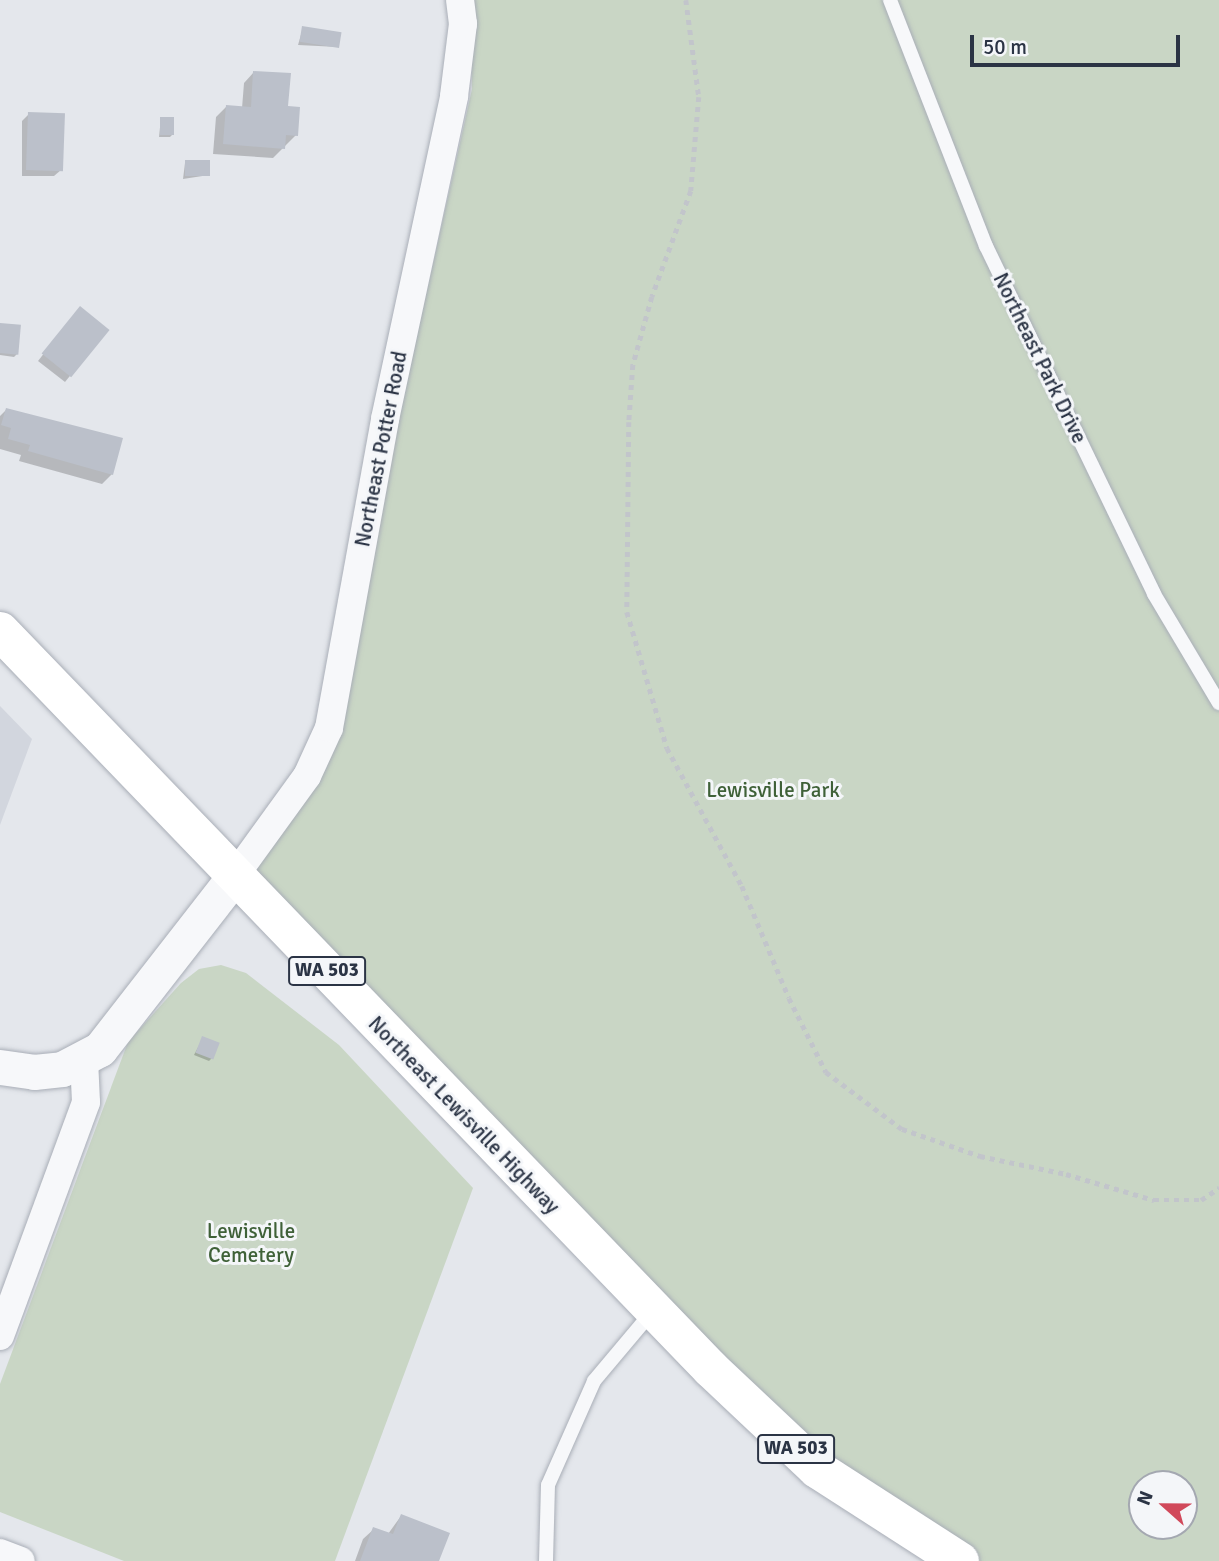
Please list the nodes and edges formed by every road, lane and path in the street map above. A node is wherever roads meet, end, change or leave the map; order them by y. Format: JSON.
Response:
{"nodes":[{"id":1,"x":460,"y":0,"type":"edge"},
{"id":2,"x":685,"y":0,"type":"edge"},
{"id":3,"x":890,"y":0,"type":"edge"},
{"id":4,"x":0,"y":631,"type":"edge"},
{"id":5,"x":1219,"y":703,"type":"edge"},
{"id":6,"x":236,"y":874,"type":"junction"},
{"id":7,"x":84,"y":1060,"type":"junction"},
{"id":8,"x":0,"y":1066,"type":"edge"},
{"id":9,"x":1219,"y":1188,"type":"edge"},
{"id":10,"x":652,"y":1312,"type":"junction"},
{"id":11,"x":0,"y":1336,"type":"edge"},
{"id":12,"x":0,"y":1553,"type":"edge"},
{"id":13,"x":21,"y":1561,"type":"edge"},
{"id":14,"x":546,"y":1561,"type":"edge"},
{"id":15,"x":960,"y":1561,"type":"edge"}],
"edges":[{"from":1,"to":6,"type":"street","name":"Northeast Potter Road"},
{"from":2,"to":9,"type":"path"},
{"from":3,"to":5,"type":"lane","name":"Northeast Park Drive"},
{"from":4,"to":6,"type":"main road","name":"Northeast Lewisville Highway","number":"WA 503"},
{"from":6,"to":7,"type":"street"},
{"from":6,"to":10,"type":"main road","name":"Northeast Lewisville Highway","number":"WA 503"},
{"from":7,"to":8,"type":"street"},
{"from":7,"to":11,"type":"street"},
{"from":10,"to":14,"type":"lane"},
{"from":10,"to":15,"type":"main road","name":"Northeast Lewisville Highway","number":"WA 503"},
{"from":12,"to":13,"type":"street"}]}
